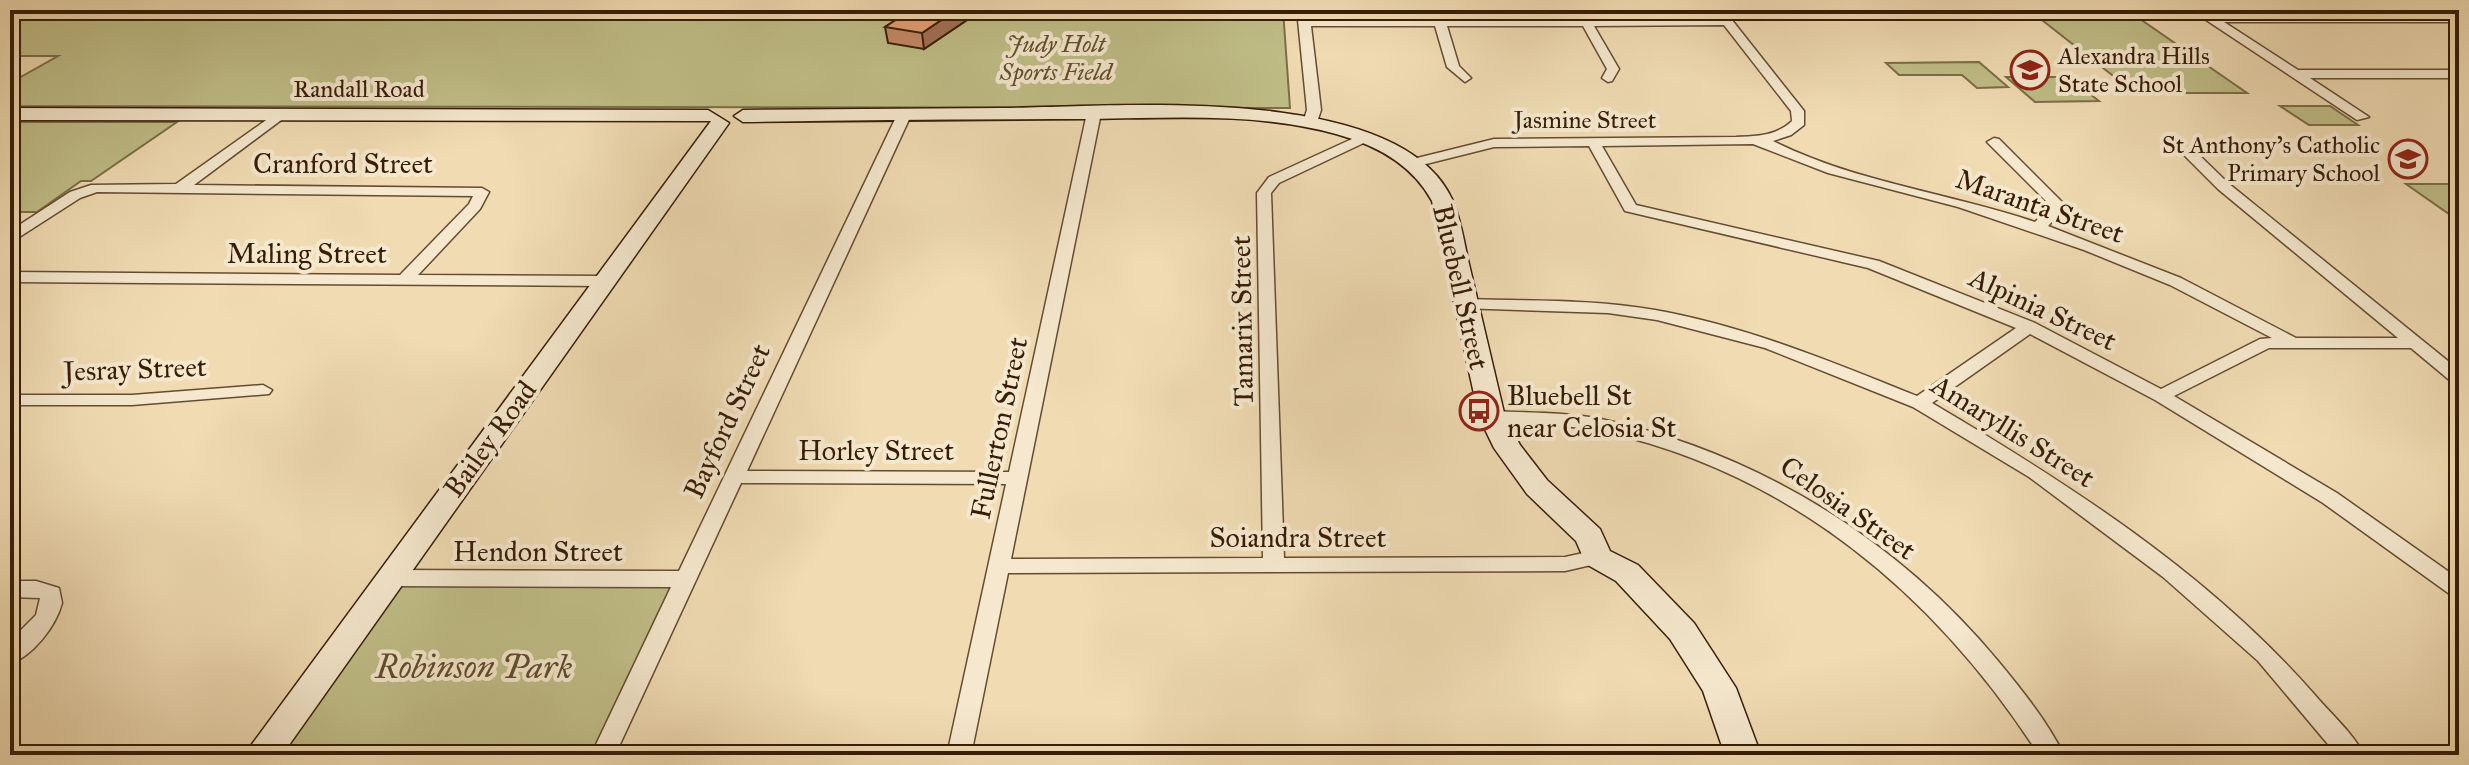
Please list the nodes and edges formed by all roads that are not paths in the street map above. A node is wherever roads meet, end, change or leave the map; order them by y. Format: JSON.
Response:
{"nodes":[{"id":1,"x":1718,"y":10,"type":"edge"},
{"id":2,"x":2197,"y":10,"type":"edge"},
{"id":3,"x":1303,"y":16,"type":"edge"},
{"id":4,"x":2211,"y":19,"type":"junction"},
{"id":5,"x":2459,"y":19,"type":"edge"},
{"id":6,"x":1728,"y":22,"type":"junction"},
{"id":7,"x":1440,"y":23,"type":"junction"},
{"id":8,"x":1587,"y":23,"type":"junction"},
{"id":9,"x":2296,"y":74,"type":"junction"},
{"id":10,"x":2459,"y":74,"type":"edge"},
{"id":11,"x":1465,"y":78,"type":"dead end"},
{"id":12,"x":1608,"y":78,"type":"dead end"},
{"id":13,"x":905,"y":113,"type":"junction"},
{"id":14,"x":1094,"y":113,"type":"junction"},
{"id":15,"x":1187,"y":113,"type":"joint"},
{"id":16,"x":10,"y":114,"type":"edge"},
{"id":17,"x":279,"y":115,"type":"junction"},
{"id":18,"x":2362,"y":117,"type":"dead end"},
{"id":19,"x":723,"y":118,"type":"junction"},
{"id":20,"x":1310,"y":122,"type":"junction"},
{"id":21,"x":1365,"y":137,"type":"junction"},
{"id":22,"x":1760,"y":140,"type":"junction"},
{"id":23,"x":1593,"y":142,"type":"junction"},
{"id":24,"x":1994,"y":142,"type":"dead end"},
{"id":25,"x":2190,"y":154,"type":"dead end"},
{"id":26,"x":1414,"y":163,"type":"junction"},
{"id":27,"x":180,"y":188,"type":"junction"},
{"id":28,"x":10,"y":220,"type":"edge"},
{"id":29,"x":36,"y":220,"type":"junction"},
{"id":30,"x":2037,"y":228,"type":"junction"},
{"id":31,"x":10,"y":238,"type":"edge"},
{"id":32,"x":10,"y":277,"type":"edge"},
{"id":33,"x":404,"y":280,"type":"junction"},
{"id":34,"x":604,"y":281,"type":"junction"},
{"id":35,"x":1465,"y":304,"type":"junction"},
{"id":36,"x":2029,"y":327,"type":"junction"},
{"id":37,"x":2293,"y":343,"type":"junction"},
{"id":38,"x":2416,"y":343,"type":"junction"},
{"id":39,"x":2459,"y":379,"type":"edge"},
{"id":40,"x":263,"y":390,"type":"dead end"},
{"id":41,"x":2161,"y":396,"type":"junction"},
{"id":42,"x":10,"y":400,"type":"edge"},
{"id":43,"x":1919,"y":403,"type":"junction"},
{"id":44,"x":1492,"y":417,"type":"junction"},
{"id":45,"x":734,"y":477,"type":"junction"},
{"id":46,"x":1017,"y":478,"type":"junction"},
{"id":47,"x":1597,"y":557,"type":"junction"},
{"id":48,"x":1274,"y":565,"type":"junction"},
{"id":49,"x":999,"y":566,"type":"junction"},
{"id":50,"x":391,"y":578,"type":"junction"},
{"id":51,"x":685,"y":579,"type":"junction"},
{"id":52,"x":10,"y":589,"type":"edge"},
{"id":53,"x":2459,"y":590,"type":"edge"},
{"id":54,"x":10,"y":655,"type":"edge"},
{"id":55,"x":262,"y":755,"type":"edge"},
{"id":56,"x":603,"y":755,"type":"edge"},
{"id":57,"x":959,"y":755,"type":"edge"},
{"id":58,"x":1743,"y":755,"type":"edge"},
{"id":59,"x":2052,"y":755,"type":"edge"},
{"id":60,"x":2352,"y":755,"type":"edge"}],
"edges":[{"from":1,"to":6,"type":"street"},
{"from":2,"to":4,"type":"street"},
{"from":3,"to":7,"type":"street"},
{"from":3,"to":20,"type":"street"},
{"from":4,"to":5,"type":"street"},
{"from":4,"to":9,"type":"street"},
{"from":6,"to":8,"type":"street"},
{"from":6,"to":22,"type":"street"},
{"from":7,"to":8,"type":"street"},
{"from":7,"to":11,"type":"street"},
{"from":8,"to":12,"type":"street"},
{"from":9,"to":10,"type":"street"},
{"from":9,"to":18,"type":"street"},
{"from":13,"to":14,"type":"street","name":"Randall Road"},
{"from":13,"to":19,"type":"street","name":"Randall Road"},
{"from":13,"to":45,"type":"street","name":"Bayford Street"},
{"from":14,"to":15,"type":"street","name":"Randall Road"},
{"from":14,"to":46,"type":"street","name":"Fullerton Street"},
{"from":15,"to":20,"type":"street","name":"Bluebell Street"},
{"from":16,"to":17,"type":"street","name":"Randall Road"},
{"from":17,"to":19,"type":"street","name":"Randall Road"},
{"from":17,"to":27,"type":"street"},
{"from":19,"to":34,"type":"street","name":"Bailey Road"},
{"from":20,"to":21,"type":"street","name":"Bluebell Street"},
{"from":21,"to":26,"type":"street","name":"Bluebell Street"},
{"from":21,"to":48,"type":"street","name":"Tamarix Street"},
{"from":22,"to":23,"type":"street","name":"Jasmine Street"},
{"from":22,"to":30,"type":"street","name":"Maranta Street"},
{"from":23,"to":26,"type":"street","name":"Jasmine Street"},
{"from":23,"to":36,"type":"street","name":"Alpinia Street"},
{"from":24,"to":30,"type":"street"},
{"from":25,"to":38,"type":"street"},
{"from":26,"to":35,"type":"street","name":"Bluebell Street"},
{"from":27,"to":29,"type":"street","name":"Cranford Street"},
{"from":27,"to":33,"type":"street","name":"Cranford Street"},
{"from":28,"to":29,"type":"street"},
{"from":29,"to":31,"type":"street"},
{"from":30,"to":37,"type":"street","name":"Maranta Street"},
{"from":32,"to":33,"type":"street","name":"Maling Street"},
{"from":33,"to":34,"type":"street","name":"Maling Street"},
{"from":34,"to":50,"type":"street","name":"Bailey Road"},
{"from":35,"to":43,"type":"street","name":"Amaryllis Street"},
{"from":35,"to":44,"type":"street","name":"Bluebell Street"},
{"from":36,"to":41,"type":"street","name":"Alpinia Street"},
{"from":36,"to":43,"type":"street"},
{"from":37,"to":38,"type":"street"},
{"from":37,"to":41,"type":"street"},
{"from":38,"to":39,"type":"street"},
{"from":40,"to":42,"type":"street","name":"Jesray Street"},
{"from":41,"to":53,"type":"street","name":"Alpinia Street"},
{"from":43,"to":60,"type":"street","name":"Amaryllis Street"},
{"from":44,"to":47,"type":"street","name":"Bluebell Street"},
{"from":44,"to":59,"type":"street","name":"Celosia Street"},
{"from":45,"to":46,"type":"street","name":"Horley Street"},
{"from":45,"to":51,"type":"street","name":"Bayford Street"},
{"from":46,"to":49,"type":"street","name":"Fullerton Street"},
{"from":47,"to":48,"type":"street","name":"Soiandra Street"},
{"from":47,"to":58,"type":"street","name":"Bluebell Street"},
{"from":48,"to":49,"type":"street","name":"Soiandra Street"},
{"from":49,"to":57,"type":"street","name":"Fullerton Street"},
{"from":50,"to":51,"type":"street","name":"Hendon Street"},
{"from":50,"to":55,"type":"street","name":"Bailey Road"},
{"from":51,"to":56,"type":"street","name":"Bayford Street"},
{"from":52,"to":54,"type":"street"}]}
